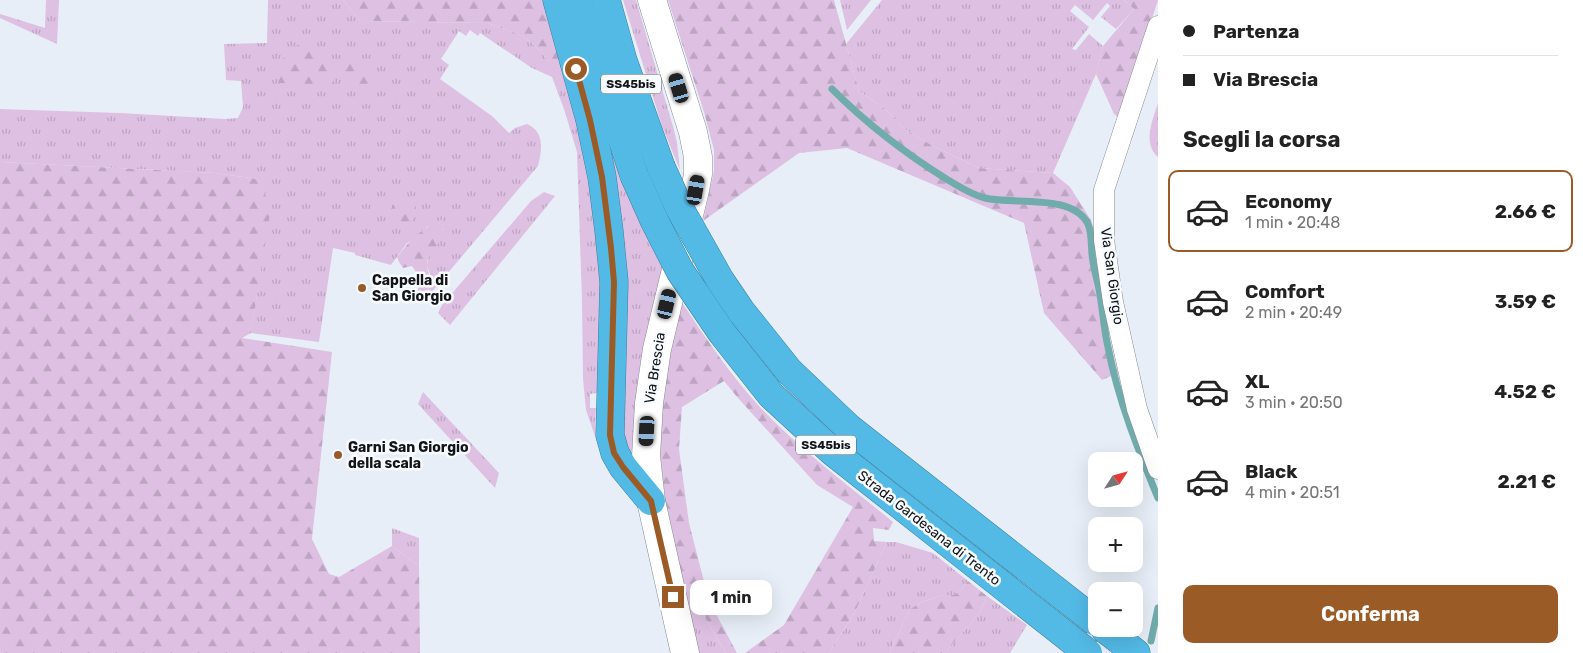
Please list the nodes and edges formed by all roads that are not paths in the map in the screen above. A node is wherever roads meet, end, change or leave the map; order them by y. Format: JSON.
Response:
{"nodes":[{"id":1,"x":557,"y":0,"type":"edge"},
{"id":2,"x":577,"y":0,"type":"edge"},
{"id":3,"x":606,"y":0,"type":"edge"},
{"id":4,"x":652,"y":0,"type":"edge"},
{"id":5,"x":1158,"y":26,"type":"edge"},
{"id":6,"x":1158,"y":470,"type":"edge"},
{"id":7,"x":651,"y":501,"type":"junction"},
{"id":8,"x":1088,"y":616,"type":"edge"},
{"id":9,"x":1115,"y":637,"type":"edge"},
{"id":10,"x":685,"y":653,"type":"edge"},
{"id":11,"x":1088,"y":653,"type":"edge"},
{"id":12,"x":1136,"y":653,"type":"edge"}],
"edges":[{"from":1,"to":7,"type":"highway"},
{"from":2,"to":11,"type":"highway","name":"Strada Gardesana di Trento","number":"SS45bis","bridge":true},
{"from":3,"to":8,"type":"highway","number":"SS45bis","bridge":true},
{"from":4,"to":7,"type":"street","name":"Via Brescia"},
{"from":5,"to":6,"type":"street","name":"Via San Giorgio"},
{"from":7,"to":10,"type":"street","name":"Via Brescia"},
{"from":9,"to":12,"type":"highway"}]}
